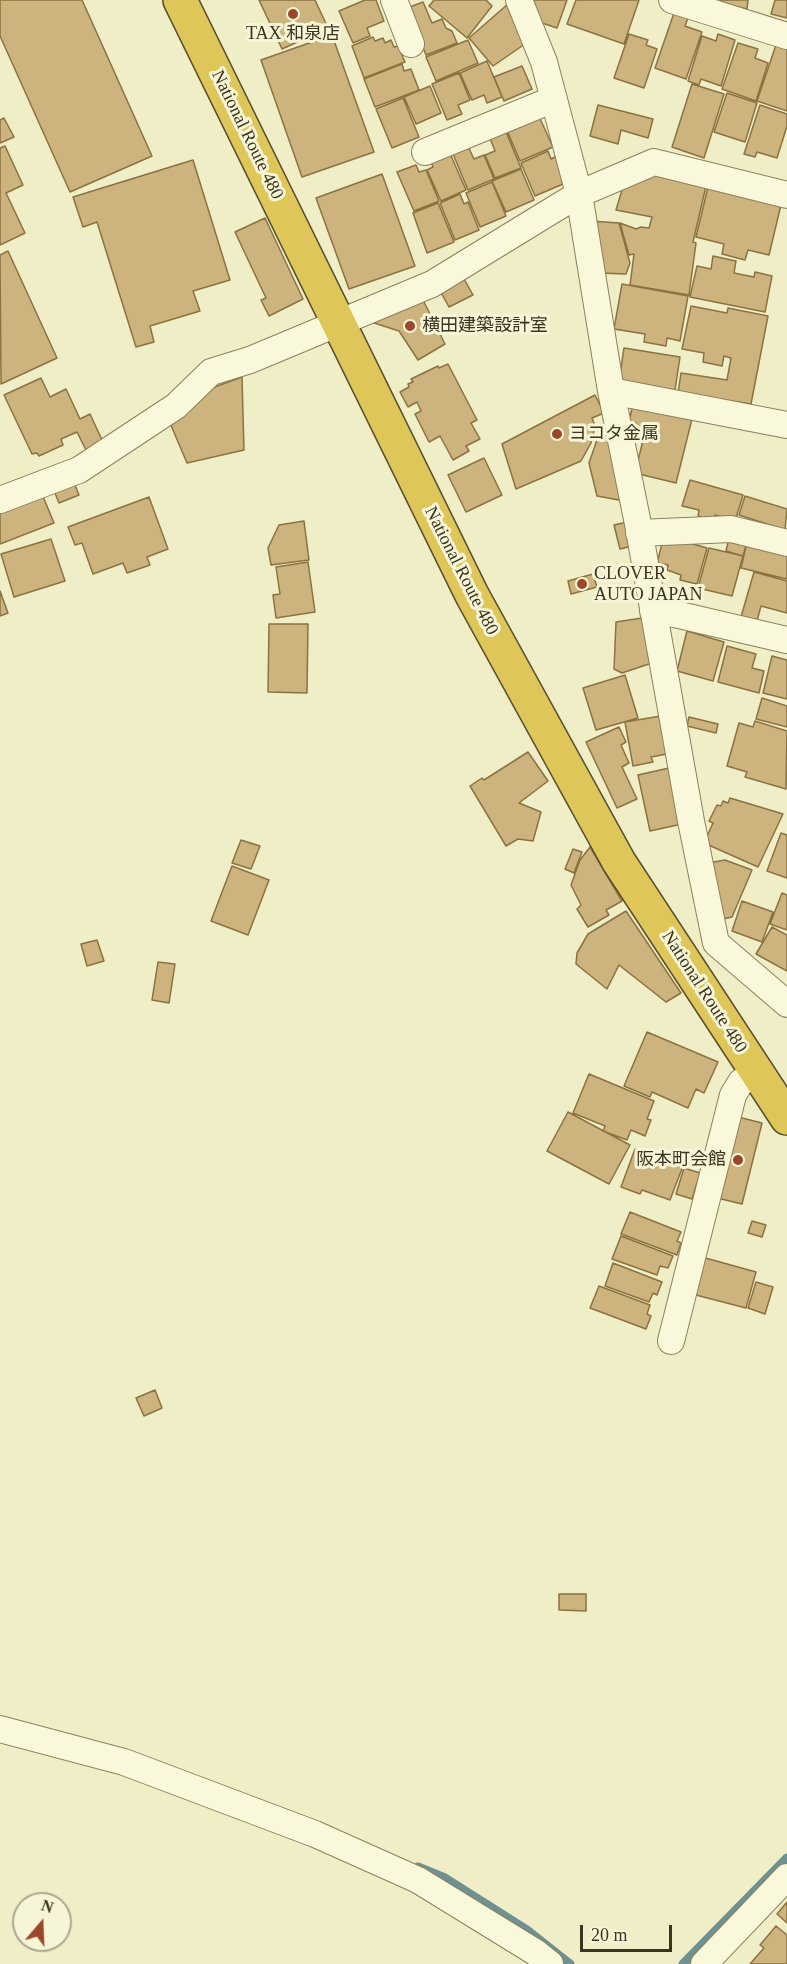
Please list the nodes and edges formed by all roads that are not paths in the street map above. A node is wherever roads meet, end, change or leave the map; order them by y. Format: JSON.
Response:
{"nodes":[{"id":1,"x":180,"y":0,"type":"edge"},
{"id":2,"x":394,"y":0,"type":"edge"},
{"id":3,"x":519,"y":0,"type":"edge"},
{"id":4,"x":672,"y":0,"type":"edge"},
{"id":5,"x":787,"y":36,"type":"edge"},
{"id":6,"x":411,"y":44,"type":"dead end"},
{"id":7,"x":554,"y":99,"type":"junction"},
{"id":8,"x":425,"y":152,"type":"dead end"},
{"id":9,"x":579,"y":194,"type":"junction"},
{"id":10,"x":787,"y":195,"type":"edge"},
{"id":11,"x":339,"y":322,"type":"junction"},
{"id":12,"x":611,"y":391,"type":"junction"},
{"id":13,"x":787,"y":425,"type":"edge"},
{"id":14,"x":0,"y":500,"type":"edge"},
{"id":15,"x":639,"y":533,"type":"junction"},
{"id":16,"x":787,"y":543,"type":"edge"},
{"id":17,"x":653,"y":611,"type":"junction"},
{"id":18,"x":787,"y":640,"type":"edge"},
{"id":19,"x":716,"y":944,"type":"junction"},
{"id":20,"x":687,"y":964,"type":"junction"},
{"id":21,"x":787,"y":1004,"type":"edge"},
{"id":22,"x":756,"y":1071,"type":"junction"},
{"id":23,"x":787,"y":1118,"type":"edge"},
{"id":24,"x":671,"y":1341,"type":"dead end"},
{"id":25,"x":0,"y":1729,"type":"edge"},
{"id":26,"x":787,"y":1877,"type":"edge"},
{"id":27,"x":550,"y":1964,"type":"edge"},
{"id":28,"x":704,"y":1964,"type":"edge"}],
"edges":[{"from":1,"to":11,"type":"highway","name":"National Route 480"},
{"from":2,"to":6,"type":"street"},
{"from":3,"to":7,"type":"street"},
{"from":4,"to":5,"type":"street"},
{"from":7,"to":8,"type":"street"},
{"from":7,"to":9,"type":"street"},
{"from":9,"to":10,"type":"street"},
{"from":9,"to":11,"type":"street"},
{"from":9,"to":12,"type":"street"},
{"from":11,"to":14,"type":"street"},
{"from":11,"to":20,"type":"highway","name":"National Route 480"},
{"from":12,"to":13,"type":"street"},
{"from":12,"to":15,"type":"street"},
{"from":15,"to":16,"type":"street"},
{"from":15,"to":17,"type":"street"},
{"from":17,"to":18,"type":"street"},
{"from":17,"to":19,"type":"street"},
{"from":19,"to":20,"type":"street"},
{"from":19,"to":21,"type":"street"},
{"from":20,"to":22,"type":"highway","name":"National Route 480"},
{"from":22,"to":23,"type":"highway","name":"National Route 480"},
{"from":22,"to":24,"type":"street"},
{"from":25,"to":27,"type":"street"},
{"from":26,"to":28,"type":"street"}]}
